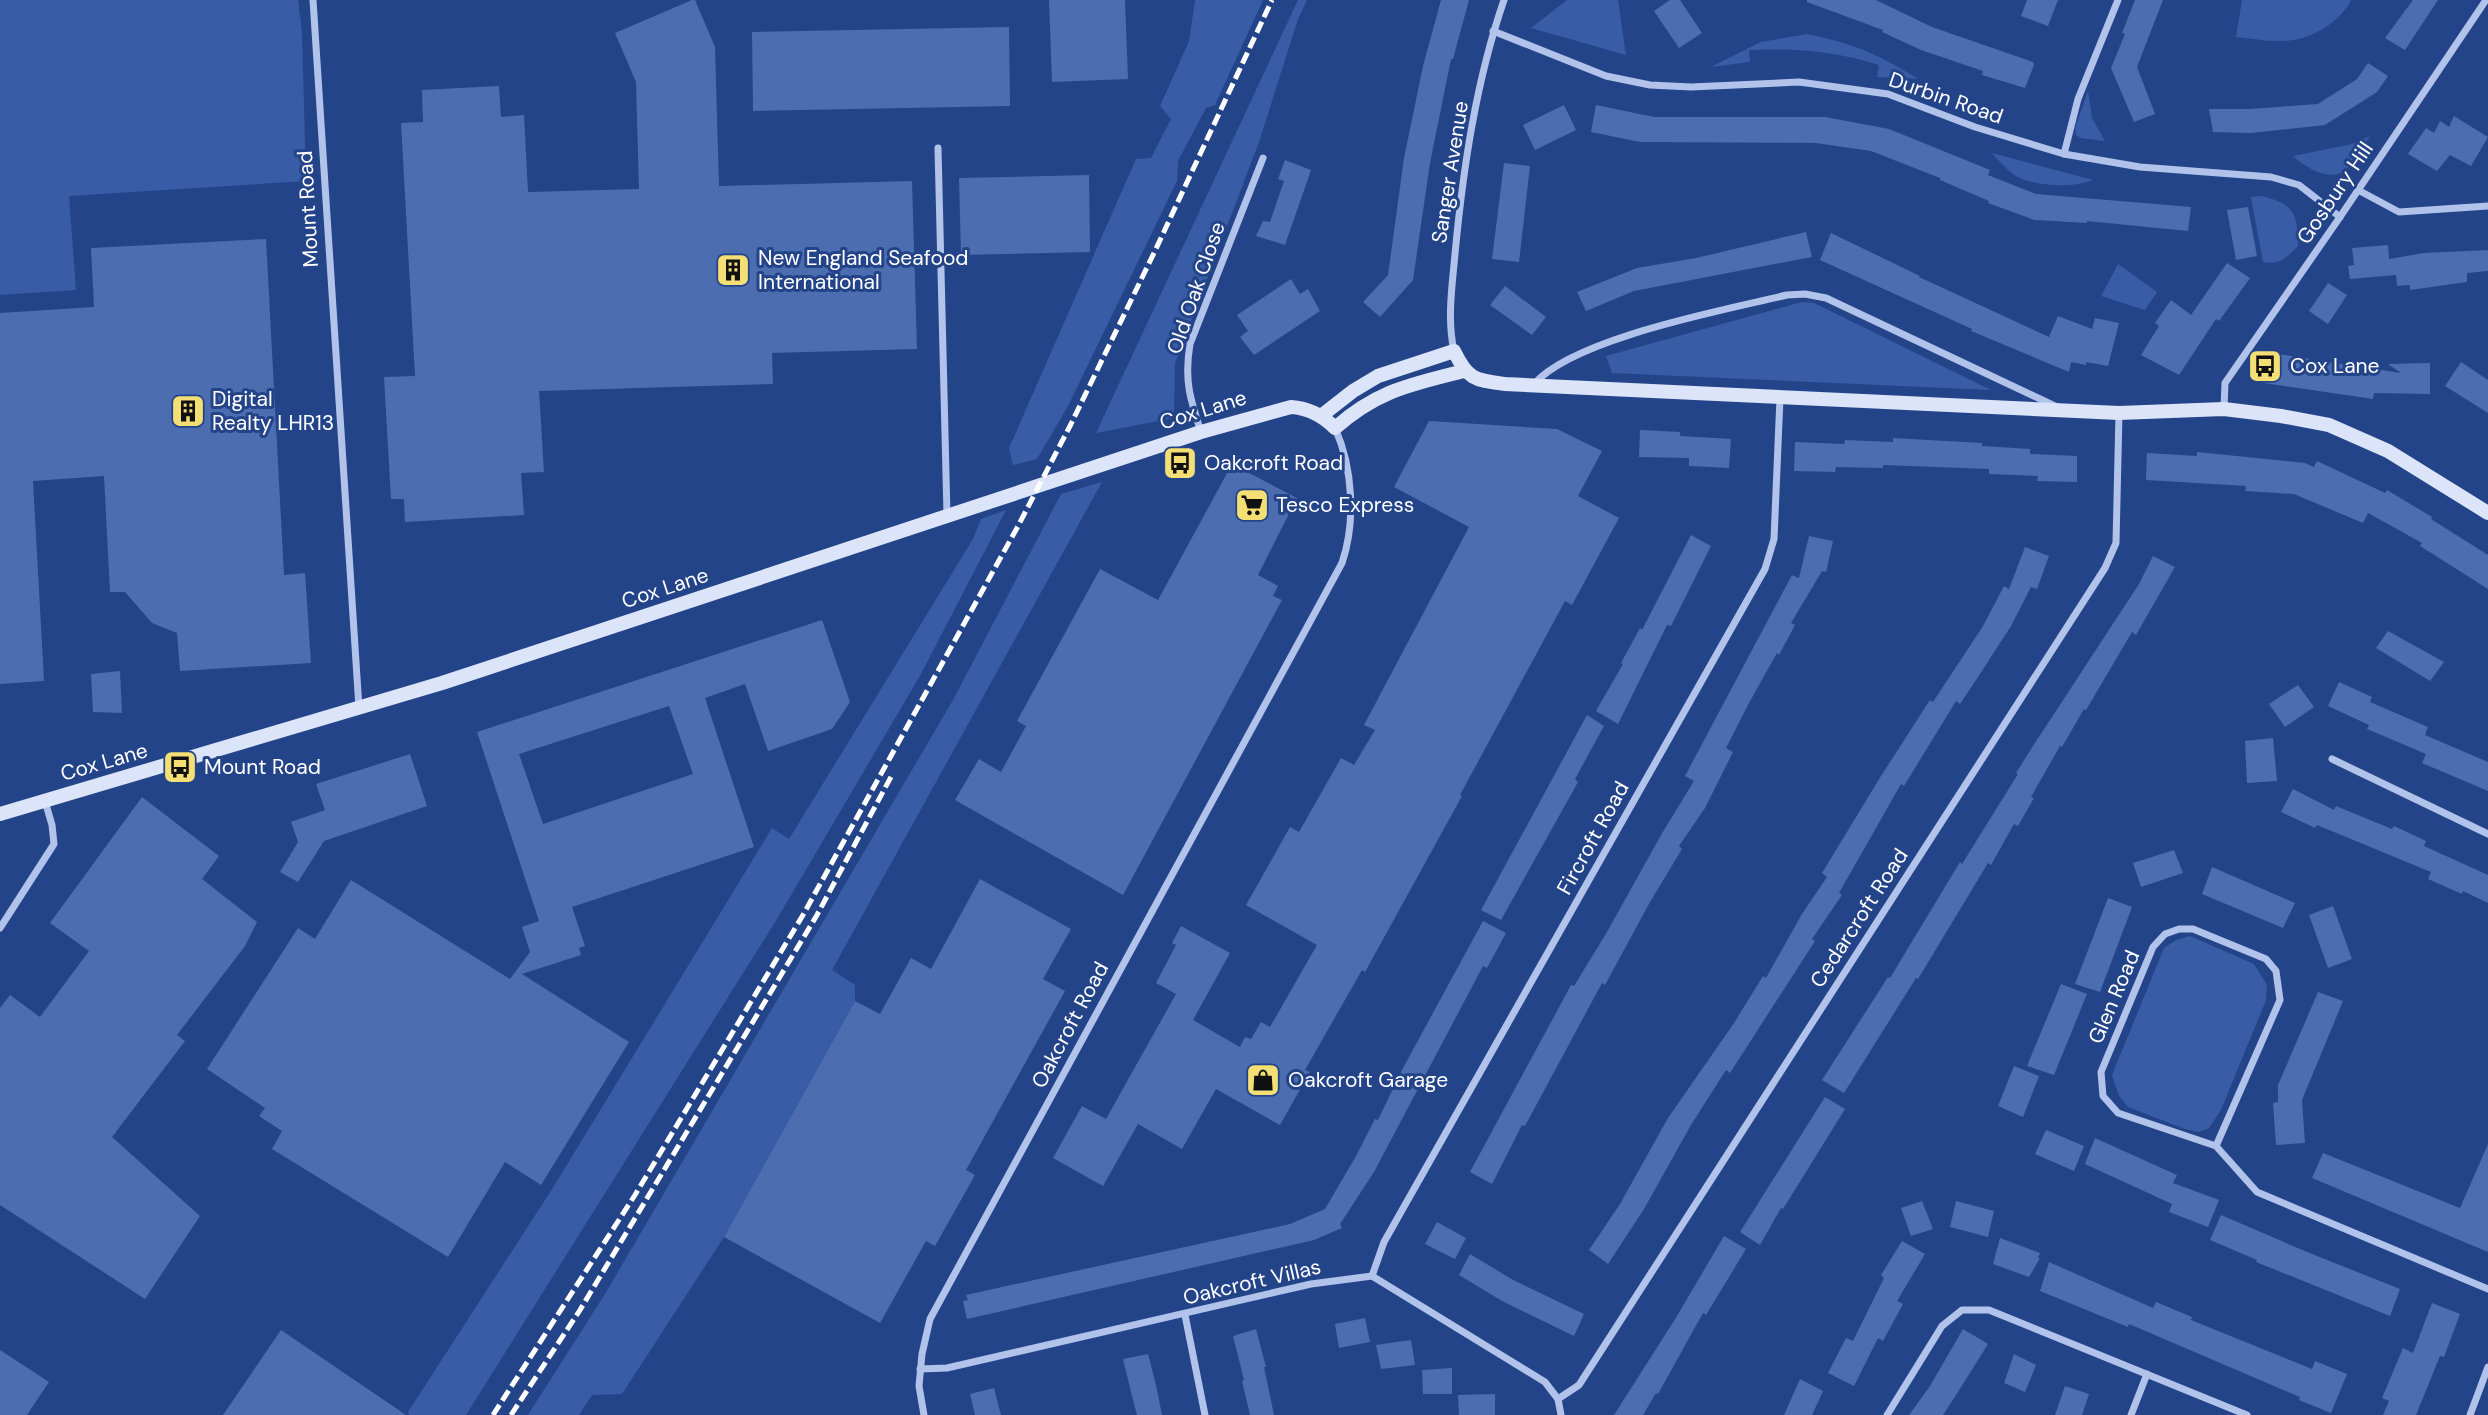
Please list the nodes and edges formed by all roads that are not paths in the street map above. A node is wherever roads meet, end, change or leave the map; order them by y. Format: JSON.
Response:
{"nodes":[{"id":1,"x":313,"y":0,"type":"edge"},
{"id":2,"x":1504,"y":0,"type":"edge"},
{"id":3,"x":2118,"y":0,"type":"edge"},
{"id":4,"x":2486,"y":0,"type":"edge"},
{"id":5,"x":1493,"y":31,"type":"junction"},
{"id":6,"x":938,"y":148,"type":"dead end"},
{"id":7,"x":2064,"y":154,"type":"junction"},
{"id":8,"x":1263,"y":158,"type":"dead end"},
{"id":9,"x":2358,"y":190,"type":"junction"},
{"id":10,"x":2488,"y":206,"type":"edge"},
{"id":11,"x":2340,"y":217,"type":"junction"},
{"id":12,"x":1454,"y":351,"type":"junction"},
{"id":13,"x":1464,"y":371,"type":"junction"},
{"id":14,"x":1533,"y":385,"type":"junction"},
{"id":15,"x":1780,"y":398,"type":"junction"},
{"id":16,"x":2224,"y":409,"type":"junction"},
{"id":17,"x":2064,"y":410,"type":"junction"},
{"id":18,"x":2119,"y":413,"type":"junction"},
{"id":19,"x":1321,"y":416,"type":"junction"},
{"id":20,"x":1335,"y":428,"type":"junction"},
{"id":21,"x":1201,"y":432,"type":"junction"},
{"id":22,"x":2488,"y":513,"type":"edge"},
{"id":23,"x":947,"y":515,"type":"junction"},
{"id":24,"x":359,"y":708,"type":"junction"},
{"id":25,"x":2332,"y":759,"type":"dead end"},
{"id":26,"x":45,"y":801,"type":"junction"},
{"id":27,"x":0,"y":814,"type":"edge"},
{"id":28,"x":2488,"y":834,"type":"edge"},
{"id":29,"x":0,"y":928,"type":"edge"},
{"id":30,"x":2216,"y":1146,"type":"junction"},
{"id":31,"x":1372,"y":1276,"type":"junction"},
{"id":32,"x":2488,"y":1289,"type":"edge"},
{"id":33,"x":1185,"y":1315,"type":"junction"},
{"id":34,"x":2488,"y":1367,"type":"edge"},
{"id":35,"x":920,"y":1369,"type":"junction"},
{"id":36,"x":2147,"y":1374,"type":"junction"},
{"id":37,"x":1558,"y":1399,"type":"junction"},
{"id":38,"x":924,"y":1415,"type":"edge"},
{"id":39,"x":1205,"y":1415,"type":"edge"},
{"id":40,"x":1561,"y":1415,"type":"edge"},
{"id":41,"x":1887,"y":1415,"type":"edge"},
{"id":42,"x":2131,"y":1415,"type":"edge"},
{"id":43,"x":2247,"y":1415,"type":"edge"},
{"id":44,"x":2470,"y":1415,"type":"edge"}],
"edges":[{"from":1,"to":24,"type":"street","name":"Mount Road"},
{"from":2,"to":5,"type":"street","name":"Sanger Avenue"},
{"from":3,"to":7,"type":"street"},
{"from":4,"to":9,"type":"street","name":"Gosbury Hill"},
{"from":5,"to":7,"type":"street","name":"Durbin Road"},
{"from":5,"to":12,"type":"street","name":"Sanger Avenue"},
{"from":6,"to":23,"type":"street"},
{"from":7,"to":11,"type":"street","name":"Durbin Road"},
{"from":8,"to":21,"type":"street","name":"Old Oak Close"},
{"from":9,"to":10,"type":"street"},
{"from":9,"to":11,"type":"street","name":"Gosbury Hill"},
{"from":11,"to":16,"type":"street","name":"Gosbury Hill"},
{"from":12,"to":13,"type":"street"},
{"from":12,"to":19,"type":"street"},
{"from":13,"to":14,"type":"street"},
{"from":13,"to":20,"type":"street"},
{"from":14,"to":15,"type":"street"},
{"from":14,"to":17,"type":"street"},
{"from":15,"to":17,"type":"street"},
{"from":15,"to":31,"type":"street","name":"Fircroft Road"},
{"from":16,"to":18,"type":"street"},
{"from":16,"to":22,"type":"street"},
{"from":17,"to":18,"type":"street"},
{"from":18,"to":37,"type":"street","name":"Cedarcroft Road"},
{"from":19,"to":20,"type":"street","name":"Cox Lane"},
{"from":19,"to":21,"type":"street","name":"Cox Lane"},
{"from":20,"to":35,"type":"street","name":"Oakcroft Road"},
{"from":21,"to":23,"type":"street","name":"Cox Lane"},
{"from":23,"to":24,"type":"street","name":"Cox Lane"},
{"from":24,"to":26,"type":"street","name":"Cox Lane"},
{"from":25,"to":28,"type":"street"},
{"from":26,"to":27,"type":"street","name":"Cox Lane"},
{"from":26,"to":29,"type":"street"},
{"from":30,"to":30,"type":"street","name":"Glen Road"},
{"from":30,"to":32,"type":"street","name":"Glen Road"},
{"from":31,"to":33,"type":"street","name":"Oakcroft Villas"},
{"from":31,"to":37,"type":"street"},
{"from":33,"to":35,"type":"street","name":"Oakcroft Villas"},
{"from":33,"to":39,"type":"street"},
{"from":34,"to":44,"type":"street"},
{"from":35,"to":38,"type":"street","name":"Oakcroft Road"},
{"from":36,"to":41,"type":"street"},
{"from":36,"to":42,"type":"street"},
{"from":36,"to":43,"type":"street"},
{"from":37,"to":40,"type":"street"}]}
